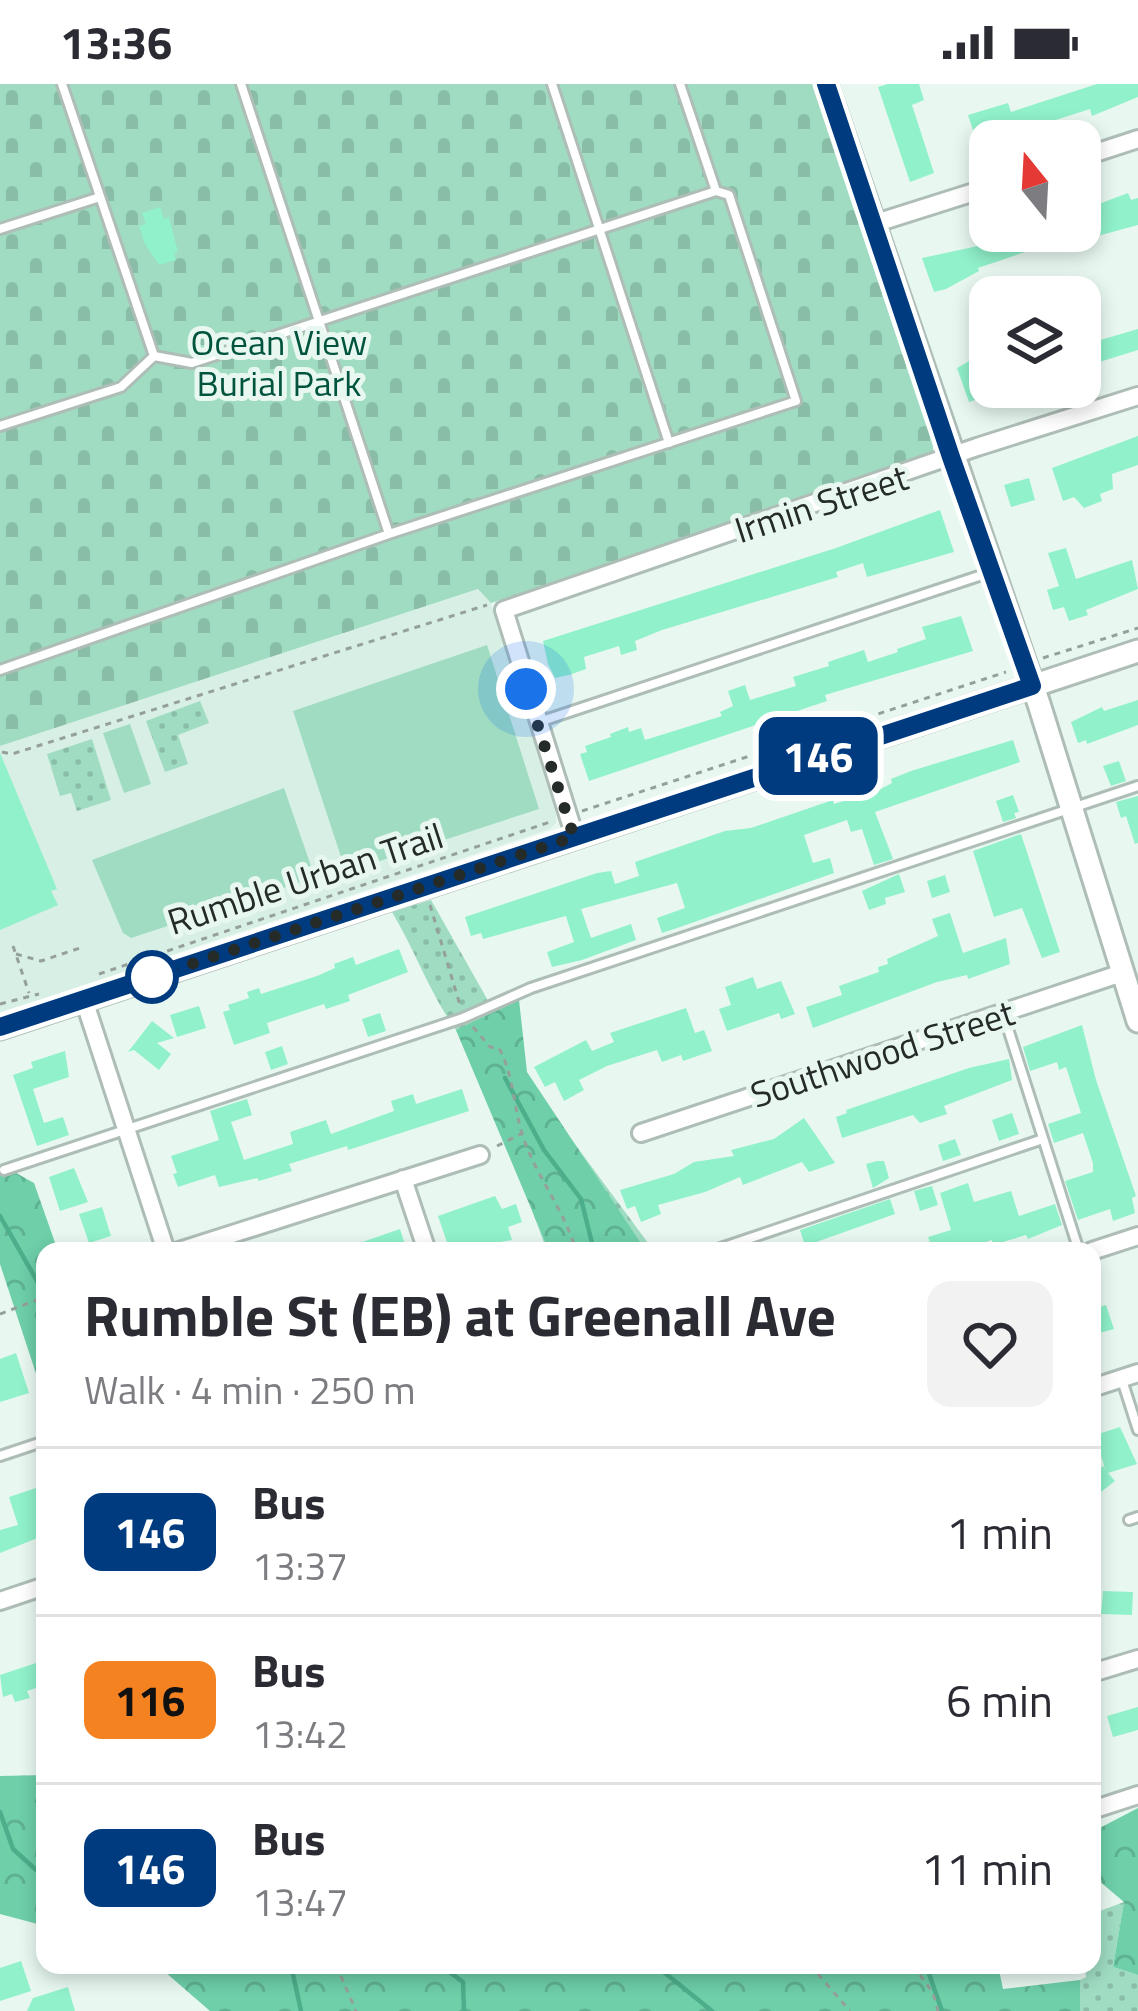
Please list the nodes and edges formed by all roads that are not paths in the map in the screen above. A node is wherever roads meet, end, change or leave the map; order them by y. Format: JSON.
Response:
{"nodes":[{"id":1,"x":62,"y":84,"type":"edge"},
{"id":2,"x":241,"y":84,"type":"edge"},
{"id":3,"x":552,"y":84,"type":"edge"},
{"id":4,"x":680,"y":84,"type":"edge"},
{"id":5,"x":826,"y":84,"type":"edge"},
{"id":6,"x":1138,"y":140,"type":"edge"},
{"id":7,"x":1101,"y":151,"type":"edge"},
{"id":8,"x":716,"y":190,"type":"junction"},
{"id":9,"x":969,"y":194,"type":"edge"},
{"id":10,"x":100,"y":197,"type":"junction"},
{"id":11,"x":873,"y":224,"type":"junction"},
{"id":12,"x":0,"y":229,"type":"edge"},
{"id":13,"x":599,"y":231,"type":"junction"},
{"id":14,"x":318,"y":322,"type":"junction"},
{"id":15,"x":154,"y":356,"type":"junction"},
{"id":16,"x":1138,"y":396,"type":"edge"},
{"id":17,"x":0,"y":426,"type":"edge"},
{"id":18,"x":670,"y":442,"type":"junction"},
{"id":19,"x":951,"y":457,"type":"junction"},
{"id":20,"x":388,"y":534,"type":"junction"},
{"id":21,"x":993,"y":572,"type":"junction"},
{"id":22,"x":1138,"y":651,"type":"edge"},
{"id":23,"x":0,"y":670,"type":"edge"},
{"id":24,"x":1032,"y":686,"type":"junction"},
{"id":25,"x":537,"y":723,"type":"junction"},
{"id":26,"x":1138,"y":786,"type":"edge"},
{"id":27,"x":1070,"y":808,"type":"junction"},
{"id":28,"x":574,"y":837,"type":"junction"},
{"id":29,"x":1122,"y":973,"type":"junction"},
{"id":30,"x":83,"y":1000,"type":"junction"},
{"id":31,"x":1003,"y":1013,"type":"junction"},
{"id":32,"x":1138,"y":1021,"type":"edge"},
{"id":33,"x":0,"y":1028,"type":"edge"},
{"id":34,"x":126,"y":1130,"type":"junction"},
{"id":35,"x":641,"y":1133,"type":"dead end"},
{"id":36,"x":1042,"y":1139,"type":"junction"},
{"id":37,"x":480,"y":1155,"type":"road end"},
{"id":38,"x":4,"y":1170,"type":"dead end"},
{"id":39,"x":403,"y":1180,"type":"junction"},
{"id":40,"x":1138,"y":1235,"type":"edge"},
{"id":41,"x":163,"y":1242,"type":"edge"},
{"id":42,"x":207,"y":1242,"type":"edge"},
{"id":43,"x":424,"y":1242,"type":"edge"},
{"id":44,"x":739,"y":1242,"type":"edge"},
{"id":45,"x":1076,"y":1242,"type":"edge"},
{"id":46,"x":1101,"y":1248,"type":"edge"},
{"id":47,"x":1130,"y":1376,"type":"edge"},
{"id":48,"x":1101,"y":1385,"type":"edge"},
{"id":49,"x":1138,"y":1430,"type":"edge"},
{"id":50,"x":36,"y":1444,"type":"edge"},
{"id":51,"x":0,"y":1456,"type":"edge"},
{"id":52,"x":36,"y":1589,"type":"edge"},
{"id":53,"x":0,"y":1601,"type":"edge"},
{"id":54,"x":1138,"y":1658,"type":"edge"},
{"id":55,"x":1101,"y":1670,"type":"edge"},
{"id":56,"x":1138,"y":1795,"type":"edge"},
{"id":57,"x":1101,"y":1807,"type":"edge"}],
"edges":[{"from":1,"to":10,"type":"lane"},
{"from":2,"to":14,"type":"lane"},
{"from":3,"to":13,"type":"lane"},
{"from":4,"to":8,"type":"lane"},
{"from":5,"to":11,"type":"street"},
{"from":6,"to":7,"type":"street"},
{"from":8,"to":13,"type":"lane"},
{"from":8,"to":18,"type":"lane"},
{"from":9,"to":11,"type":"street"},
{"from":10,"to":12,"type":"lane"},
{"from":10,"to":15,"type":"lane"},
{"from":11,"to":19,"type":"street"},
{"from":13,"to":14,"type":"lane"},
{"from":13,"to":18,"type":"lane"},
{"from":14,"to":15,"type":"lane"},
{"from":14,"to":20,"type":"lane"},
{"from":15,"to":17,"type":"lane"},
{"from":16,"to":19,"type":"street","name":"Irmin Street"},
{"from":18,"to":20,"type":"lane"},
{"from":19,"to":21,"type":"street"},
{"from":19,"to":25,"type":"street","name":"Irmin Street"},
{"from":20,"to":23,"type":"lane"},
{"from":21,"to":24,"type":"street"},
{"from":21,"to":25,"type":"lane"},
{"from":22,"to":24,"type":"street"},
{"from":24,"to":27,"type":"street"},
{"from":24,"to":28,"type":"street"},
{"from":25,"to":28,"type":"street"},
{"from":26,"to":27,"type":"lane"},
{"from":27,"to":29,"type":"street"},
{"from":27,"to":34,"type":"lane"},
{"from":28,"to":30,"type":"street"},
{"from":29,"to":31,"type":"street","name":"Southwood Street"},
{"from":29,"to":32,"type":"street"},
{"from":30,"to":33,"type":"street"},
{"from":30,"to":34,"type":"street"},
{"from":31,"to":35,"type":"street","name":"Southwood Street"},
{"from":31,"to":36,"type":"lane"},
{"from":34,"to":38,"type":"lane"},
{"from":34,"to":41,"type":"street"},
{"from":36,"to":44,"type":"lane"},
{"from":36,"to":45,"type":"lane"},
{"from":37,"to":39,"type":"street"},
{"from":39,"to":42,"type":"street"},
{"from":39,"to":43,"type":"street"},
{"from":40,"to":46,"type":"street"},
{"from":47,"to":48,"type":"street"},
{"from":47,"to":49,"type":"lane"},
{"from":50,"to":51,"type":"lane"},
{"from":52,"to":53,"type":"street"},
{"from":54,"to":55,"type":"street"},
{"from":56,"to":57,"type":"street"}]}
